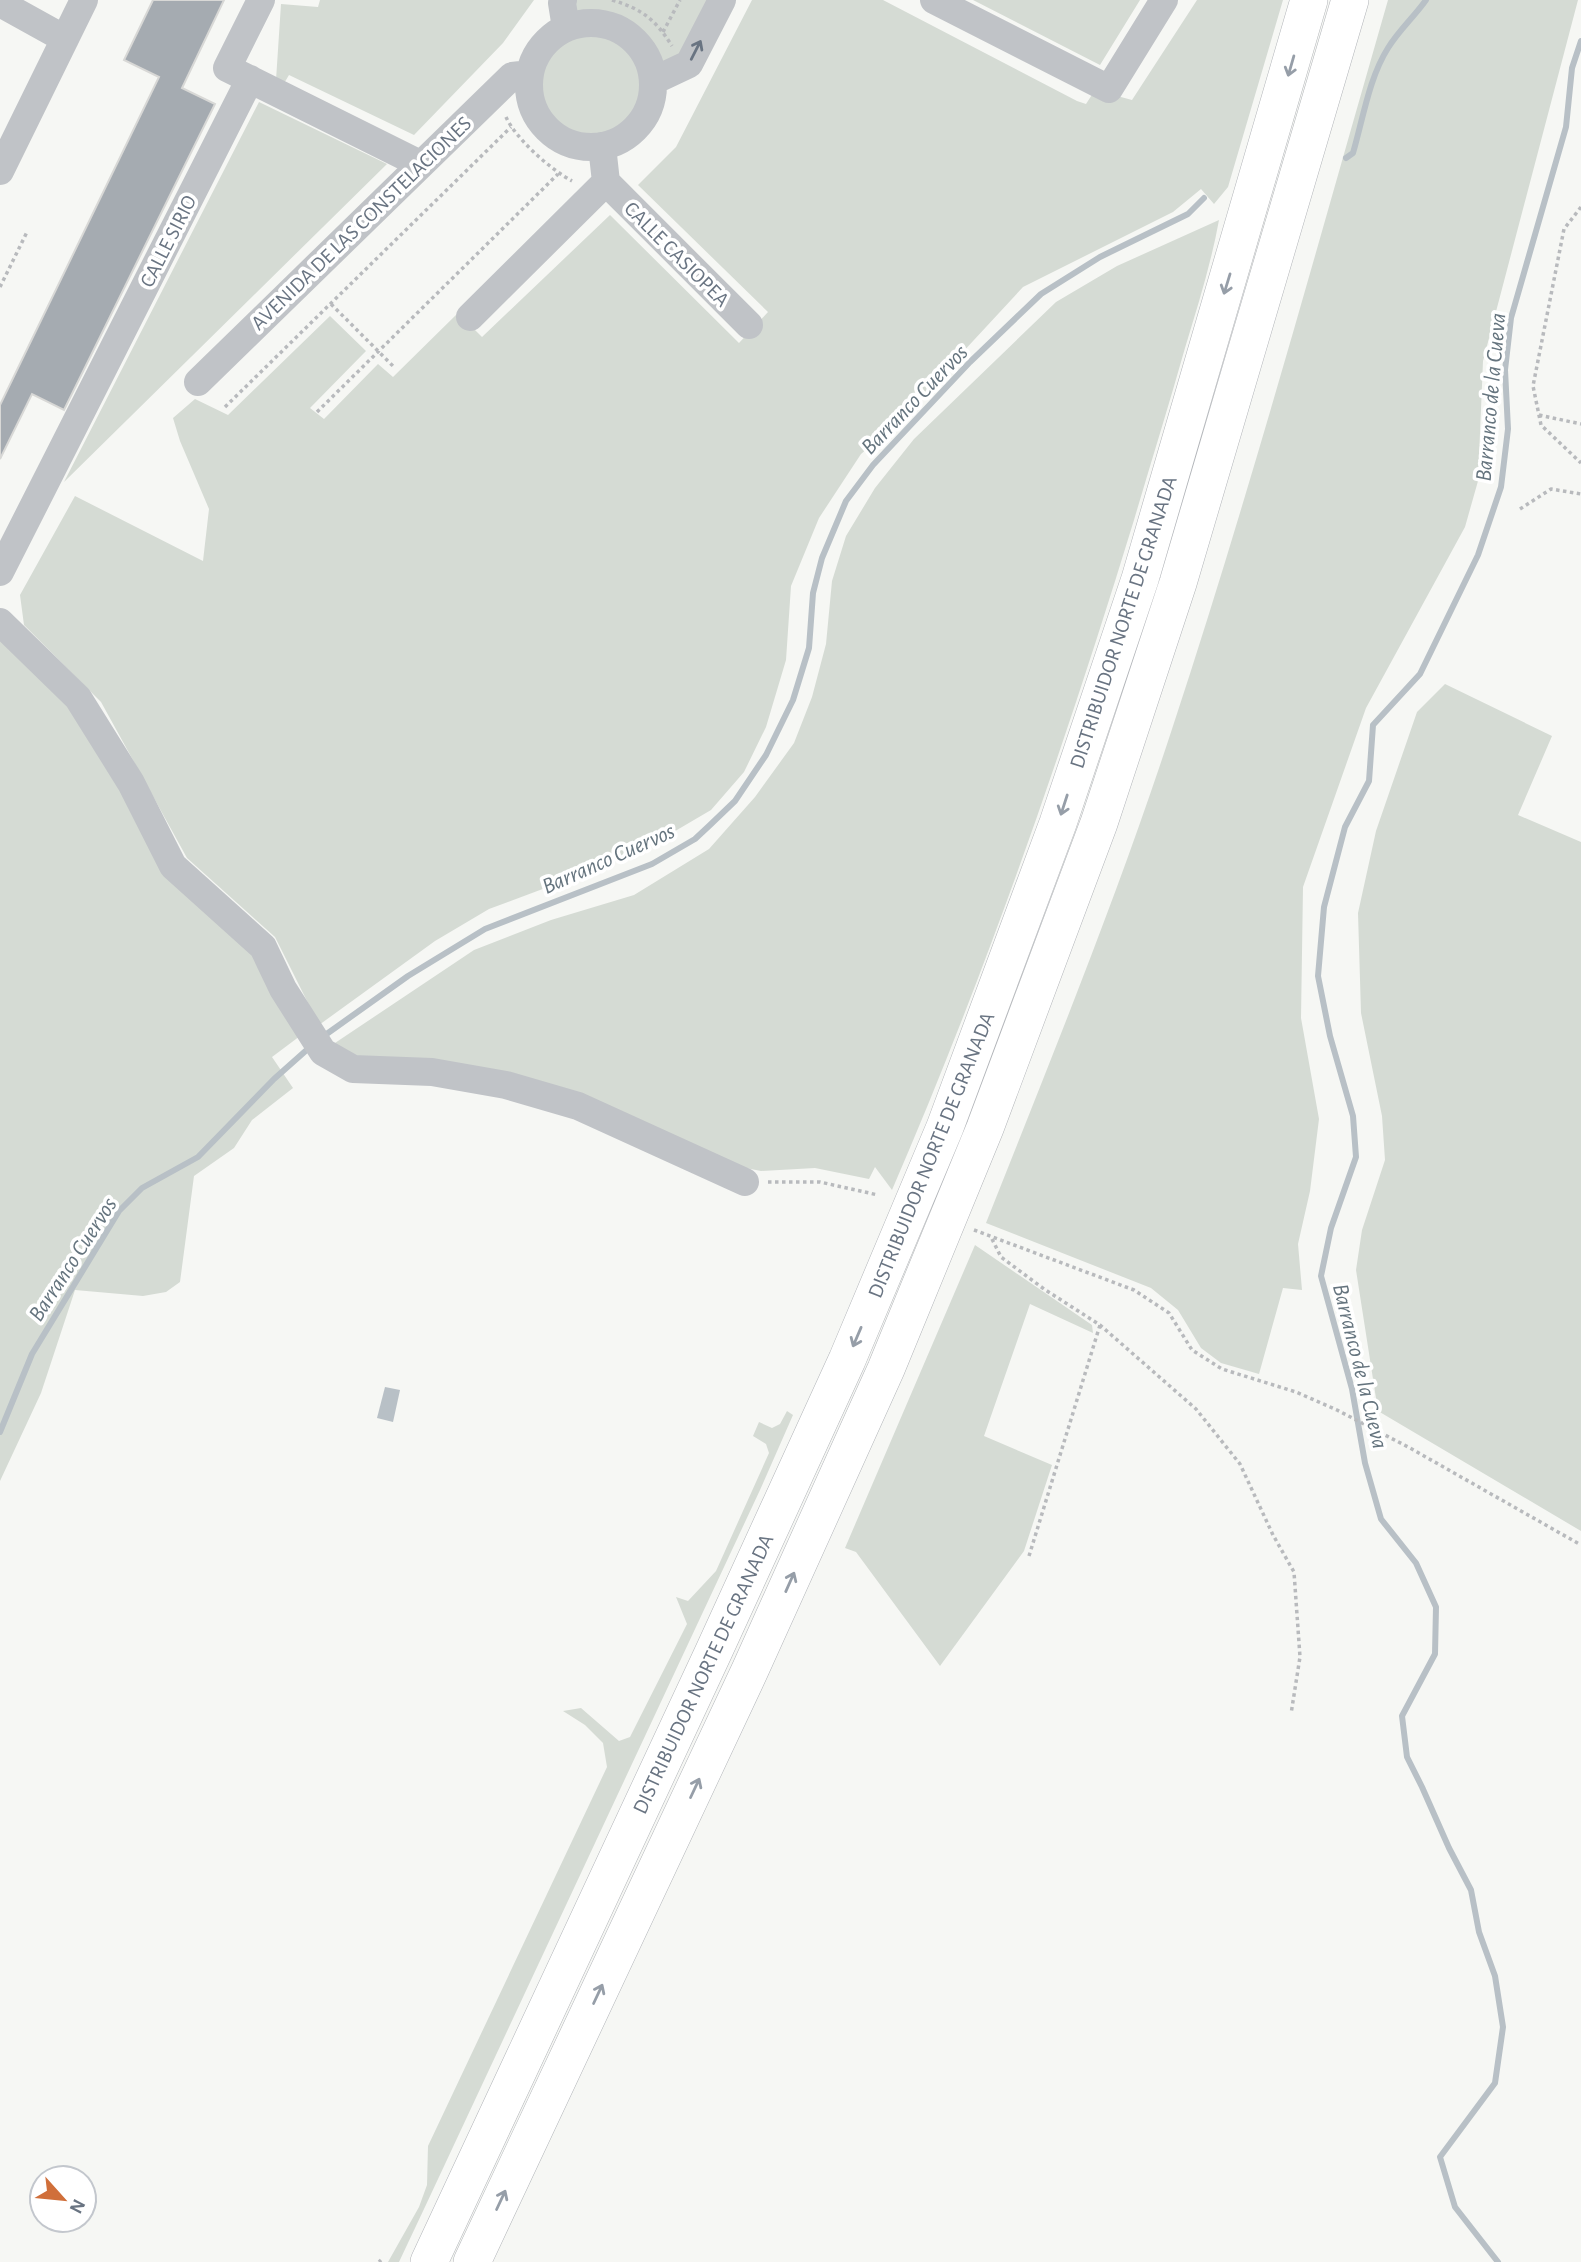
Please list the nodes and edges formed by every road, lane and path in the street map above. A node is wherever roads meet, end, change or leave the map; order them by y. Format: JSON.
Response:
{"nodes":[{"id":1,"x":84,"y":0,"type":"edge"},
{"id":2,"x":261,"y":0,"type":"edge"},
{"id":3,"x":564,"y":0,"type":"edge"},
{"id":4,"x":612,"y":0,"type":"edge"},
{"id":5,"x":680,"y":0,"type":"edge"},
{"id":6,"x":722,"y":0,"type":"edge"},
{"id":7,"x":934,"y":0,"type":"edge"},
{"id":8,"x":1164,"y":0,"type":"edge"},
{"id":9,"x":1309,"y":0,"type":"edge"},
{"id":10,"x":1350,"y":0,"type":"edge"},
{"id":11,"x":7,"y":3,"type":"edge"},
{"id":12,"x":566,"y":28,"type":"junction"},
{"id":13,"x":663,"y":32,"type":"junction"},
{"id":14,"x":65,"y":39,"type":"junction"},
{"id":15,"x":675,"y":50,"type":"dead end"},
{"id":16,"x":530,"y":74,"type":"junction"},
{"id":17,"x":250,"y":79,"type":"junction"},
{"id":18,"x":653,"y":81,"type":"junction"},
{"id":19,"x":505,"y":116,"type":"dead end"},
{"id":20,"x":511,"y":127,"type":"junction"},
{"id":21,"x":602,"y":146,"type":"junction"},
{"id":22,"x":420,"y":164,"type":"junction"},
{"id":23,"x":0,"y":171,"type":"edge"},
{"id":24,"x":558,"y":174,"type":"junction"},
{"id":25,"x":592,"y":183,"type":"junction"},
{"id":26,"x":1581,"y":207,"type":"edge"},
{"id":27,"x":27,"y":232,"type":"dead end"},
{"id":28,"x":0,"y":287,"type":"edge"},
{"id":29,"x":331,"y":304,"type":"junction"},
{"id":30,"x":470,"y":317,"type":"dead end"},
{"id":31,"x":749,"y":326,"type":"dead end"},
{"id":32,"x":378,"y":352,"type":"junction"},
{"id":33,"x":395,"y":368,"type":"dead end"},
{"id":34,"x":198,"y":382,"type":"dead end"},
{"id":35,"x":225,"y":407,"type":"dead end"},
{"id":36,"x":317,"y":412,"type":"dead end"},
{"id":37,"x":1539,"y":415,"type":"junction"},
{"id":38,"x":1581,"y":424,"type":"edge"},
{"id":39,"x":1581,"y":463,"type":"edge"},
{"id":40,"x":1581,"y":494,"type":"edge"},
{"id":41,"x":1520,"y":509,"type":"dead end"},
{"id":42,"x":0,"y":572,"type":"edge"},
{"id":43,"x":0,"y":622,"type":"edge"},
{"id":44,"x":745,"y":1182,"type":"joint"},
{"id":45,"x":878,"y":1195,"type":"dead end"},
{"id":46,"x":972,"y":1230,"type":"dead end"},
{"id":47,"x":991,"y":1237,"type":"junction"},
{"id":48,"x":1100,"y":1325,"type":"junction"},
{"id":49,"x":1581,"y":1545,"type":"edge"},
{"id":50,"x":1029,"y":1556,"type":"dead end"},
{"id":51,"x":1291,"y":1714,"type":"dead end"},
{"id":52,"x":429,"y":2262,"type":"edge"},
{"id":53,"x":472,"y":2262,"type":"edge"}],
"edges":[{"from":1,"to":14,"type":"street"},
{"from":2,"to":17,"type":"street"},
{"from":3,"to":12,"type":"street"},
{"from":4,"to":13,"type":"path"},
{"from":5,"to":13,"type":"path"},
{"from":18,"to":6,"type":"street","one_way":true},
{"from":7,"to":8,"type":"street"},
{"from":9,"to":52,"type":"main road","name":"DISTRIBUIDOR NORTE DE GRANADA","one_way":true},
{"from":53,"to":10,"type":"main road","name":"DISTRIBUIDOR NORTE DE GRANADA","one_way":true},
{"from":11,"to":14,"type":"street"},
{"from":12,"to":16,"type":"street"},
{"from":12,"to":18,"type":"street"},
{"from":13,"to":15,"type":"path"},
{"from":14,"to":23,"type":"street"},
{"from":16,"to":21,"type":"street"},
{"from":16,"to":22,"type":"street","name":"AVENIDA DE LAS CONSTELACIONES"},
{"from":17,"to":22,"type":"street"},
{"from":17,"to":42,"type":"street","name":"CALLE SIRIO"},
{"from":18,"to":21,"type":"street"},
{"from":19,"to":20,"type":"path"},
{"from":20,"to":24,"type":"path"},
{"from":20,"to":29,"type":"path"},
{"from":21,"to":25,"type":"street"},
{"from":22,"to":34,"type":"street","name":"AVENIDA DE LAS CONSTELACIONES"},
{"from":24,"to":25,"type":"path"},
{"from":24,"to":32,"type":"path"},
{"from":25,"to":30,"type":"street"},
{"from":25,"to":31,"type":"street","name":"CALLE CASIOPEA"},
{"from":26,"to":37,"type":"path"},
{"from":27,"to":28,"type":"path"},
{"from":29,"to":32,"type":"path"},
{"from":29,"to":35,"type":"path"},
{"from":32,"to":33,"type":"path"},
{"from":32,"to":36,"type":"path"},
{"from":37,"to":38,"type":"path"},
{"from":37,"to":39,"type":"path"},
{"from":40,"to":41,"type":"path"},
{"from":43,"to":44,"type":"street"},
{"from":44,"to":45,"type":"path"},
{"from":46,"to":47,"type":"path"},
{"from":47,"to":48,"type":"path"},
{"from":47,"to":49,"type":"path"},
{"from":48,"to":50,"type":"path"},
{"from":48,"to":51,"type":"path"}]}
